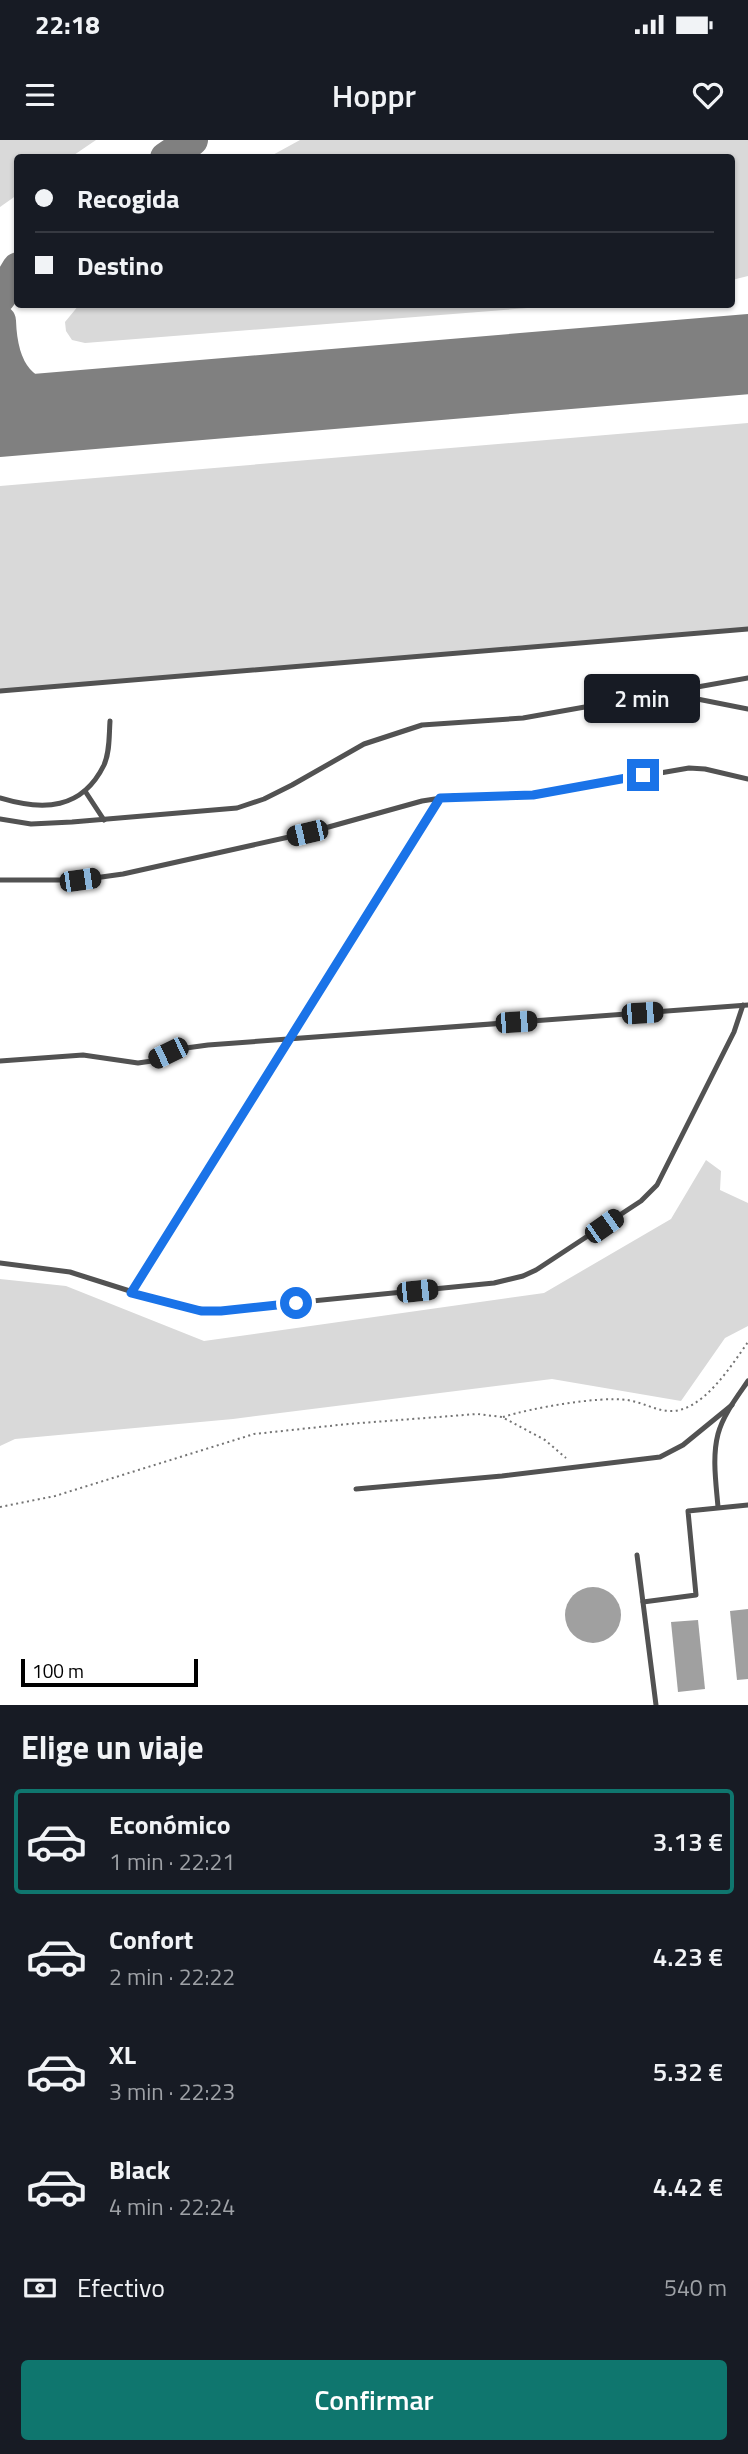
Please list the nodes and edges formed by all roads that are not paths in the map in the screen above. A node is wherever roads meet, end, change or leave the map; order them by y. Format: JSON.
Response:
{"nodes":[{"id":1,"x":748,"y":629,"type":"edge"},
{"id":2,"x":748,"y":678,"type":"edge"},
{"id":3,"x":0,"y":691,"type":"edge"},
{"id":4,"x":668,"y":693,"type":"junction"},
{"id":5,"x":748,"y":709,"type":"edge"},
{"id":6,"x":110,"y":721,"type":"dead end"},
{"id":7,"x":748,"y":779,"type":"edge"},
{"id":8,"x":85,"y":791,"type":"junction"},
{"id":9,"x":0,"y":798,"type":"edge"},
{"id":10,"x":440,"y":798,"type":"junction"},
{"id":11,"x":0,"y":819,"type":"edge"},
{"id":12,"x":104,"y":820,"type":"junction"},
{"id":13,"x":0,"y":880,"type":"edge"},
{"id":14,"x":746,"y":1005,"type":"edge"},
{"id":15,"x":292,"y":1039,"type":"junction"},
{"id":16,"x":0,"y":1061,"type":"edge"},
{"id":17,"x":0,"y":1263,"type":"edge"},
{"id":18,"x":131,"y":1293,"type":"junction"},
{"id":19,"x":748,"y":1381,"type":"edge"},
{"id":20,"x":732,"y":1405,"type":"junction"},
{"id":21,"x":355,"y":1489,"type":"dead end"},
{"id":22,"x":748,"y":1505,"type":"edge"},
{"id":23,"x":718,"y":1507,"type":"junction"},
{"id":24,"x":637,"y":1555,"type":"dead end"},
{"id":25,"x":643,"y":1602,"type":"junction"},
{"id":26,"x":656,"y":1705,"type":"edge"}],
"edges":[{"from":1,"to":3,"type":"lane"},
{"from":2,"to":4,"type":"lane"},
{"from":4,"to":5,"type":"lane"},
{"from":4,"to":12,"type":"lane"},
{"from":6,"to":8,"type":"lane"},
{"from":7,"to":10,"type":"lane"},
{"from":8,"to":9,"type":"lane"},
{"from":8,"to":12,"type":"lane"},
{"from":10,"to":13,"type":"lane"},
{"from":10,"to":15,"type":"lane"},
{"from":11,"to":12,"type":"lane"},
{"from":14,"to":15,"type":"lane"},
{"from":14,"to":18,"type":"lane"},
{"from":15,"to":16,"type":"lane"},
{"from":15,"to":18,"type":"lane"},
{"from":17,"to":18,"type":"lane"},
{"from":19,"to":20,"type":"lane"},
{"from":20,"to":21,"type":"lane"},
{"from":20,"to":23,"type":"lane"},
{"from":22,"to":23,"type":"lane"},
{"from":23,"to":25,"type":"lane"},
{"from":24,"to":25,"type":"lane"},
{"from":25,"to":26,"type":"lane"}]}
